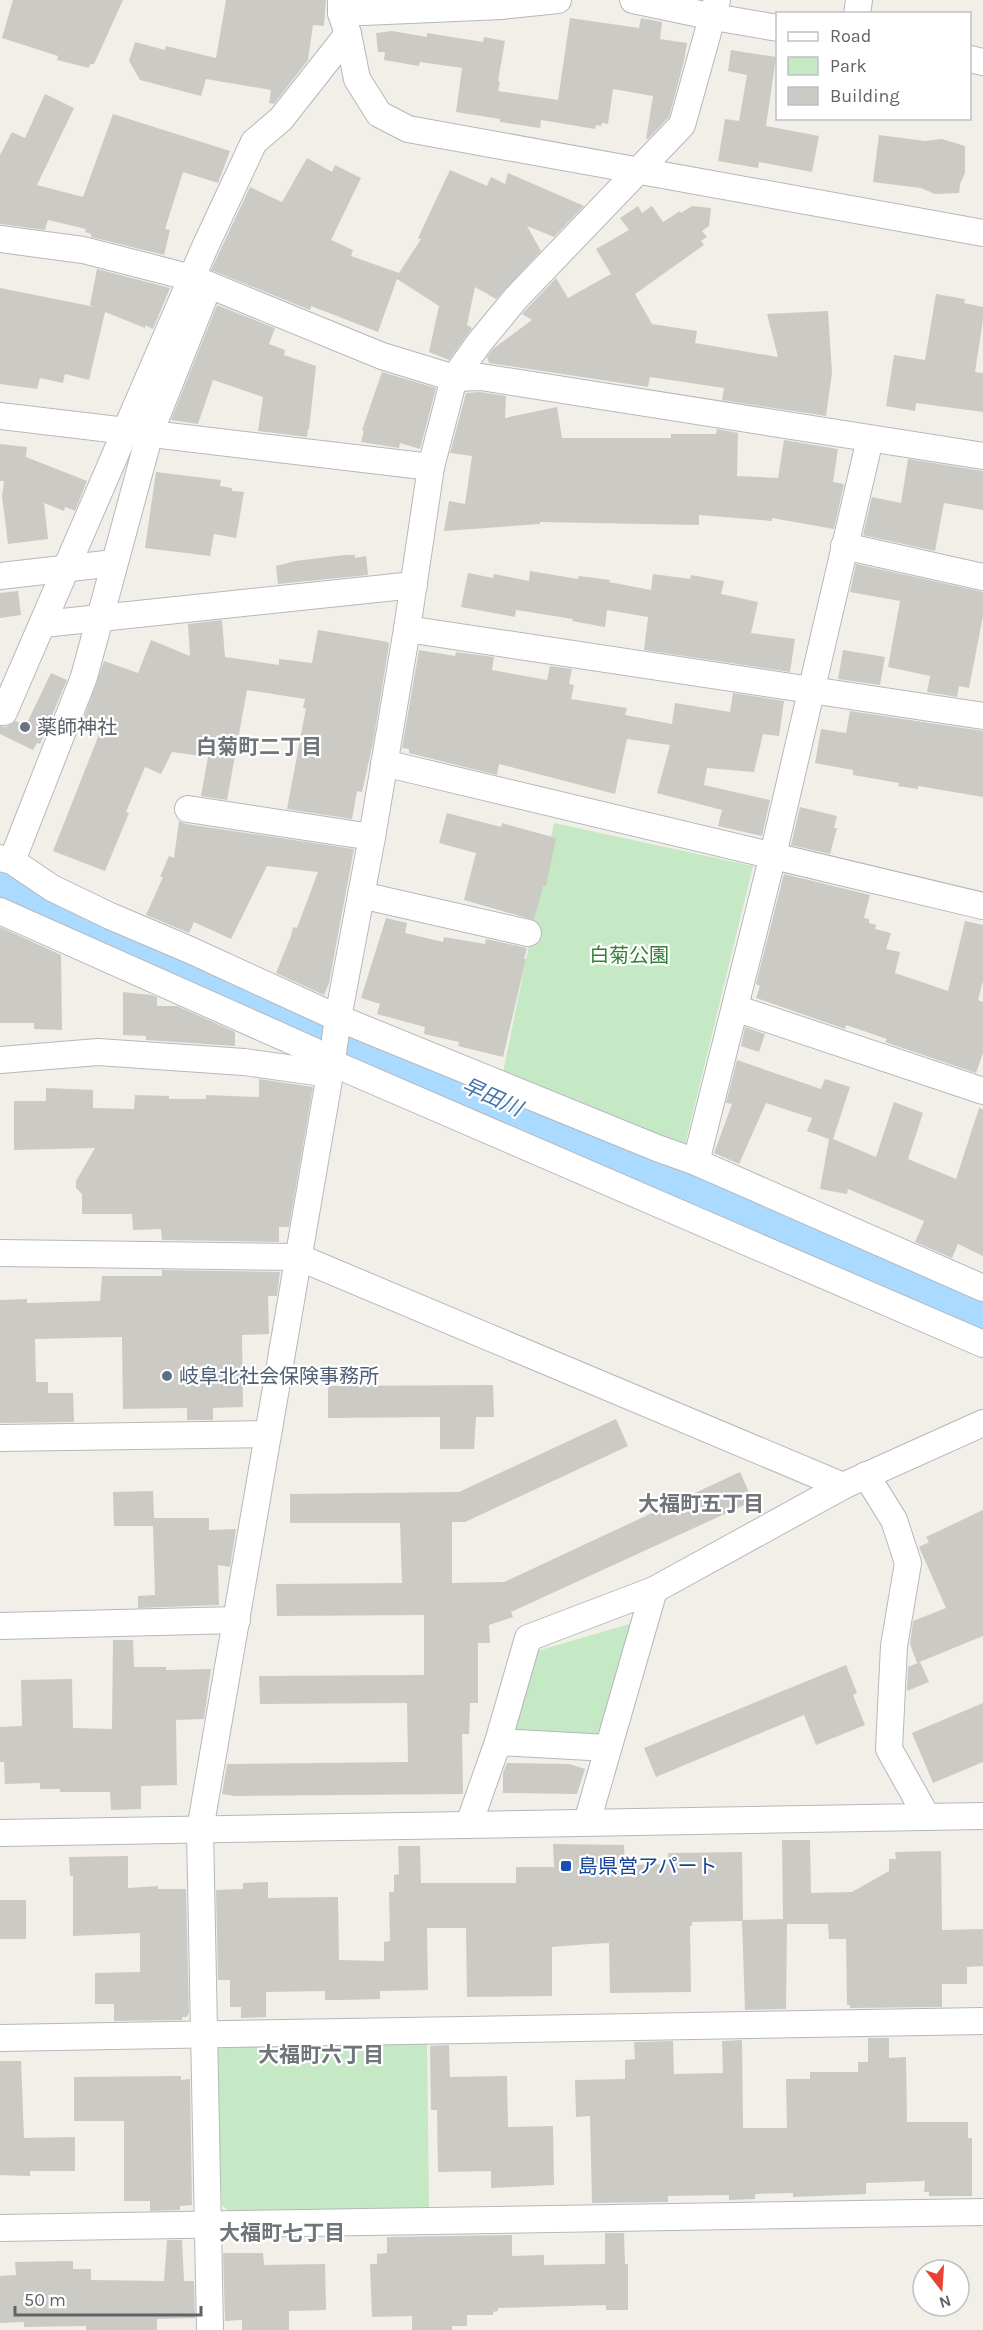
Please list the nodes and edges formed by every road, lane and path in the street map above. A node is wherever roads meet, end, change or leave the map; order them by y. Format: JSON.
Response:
{"nodes":[{"id":1,"x":558,"y":0,"type":"edge"},
{"id":2,"x":633,"y":0,"type":"edge"},
{"id":3,"x":502,"y":3,"type":"edge"},
{"id":4,"x":715,"y":9,"type":"edge"},
{"id":5,"x":344,"y":16,"type":"edge"},
{"id":6,"x":776,"y":28,"type":"edge"},
{"id":7,"x":640,"y":170,"type":"junction"},
{"id":8,"x":983,"y":233,"type":"edge"},
{"id":9,"x":0,"y":239,"type":"edge"},
{"id":10,"x":200,"y":282,"type":"junction"},
{"id":11,"x":454,"y":378,"type":"junction"},
{"id":12,"x":0,"y":416,"type":"edge"},
{"id":13,"x":138,"y":431,"type":"junction"},
{"id":14,"x":870,"y":439,"type":"junction"},
{"id":15,"x":983,"y":456,"type":"edge"},
{"id":16,"x":431,"y":467,"type":"junction"},
{"id":17,"x":844,"y":546,"type":"junction"},
{"id":18,"x":114,"y":563,"type":"junction"},
{"id":19,"x":66,"y":568,"type":"junction"},
{"id":20,"x":0,"y":576,"type":"edge"},
{"id":21,"x":983,"y":578,"type":"edge"},
{"id":22,"x":414,"y":585,"type":"junction"},
{"id":23,"x":98,"y":619,"type":"junction"},
{"id":24,"x":43,"y":624,"type":"junction"},
{"id":25,"x":407,"y":629,"type":"junction"},
{"id":26,"x":812,"y":690,"type":"junction"},
{"id":27,"x":4,"y":712,"type":"dead end"},
{"id":28,"x":983,"y":716,"type":"edge"},
{"id":29,"x":384,"y":763,"type":"junction"},
{"id":30,"x":188,"y":809,"type":"dead end"},
{"id":31,"x":372,"y":837,"type":"junction"},
{"id":32,"x":773,"y":855,"type":"junction"},
{"id":33,"x":6,"y":860,"type":"edge"},
{"id":34,"x":361,"y":895,"type":"junction"},
{"id":35,"x":983,"y":906,"type":"edge"},
{"id":36,"x":0,"y":911,"type":"edge"},
{"id":37,"x":528,"y":933,"type":"dead end"},
{"id":38,"x":735,"y":1008,"type":"junction"},
{"id":39,"x":338,"y":1020,"type":"junction"},
{"id":40,"x":0,"y":1060,"type":"edge"},
{"id":41,"x":332,"y":1062,"type":"junction"},
{"id":42,"x":983,"y":1091,"type":"edge"},
{"id":43,"x":696,"y":1162,"type":"junction"},
{"id":44,"x":0,"y":1253,"type":"edge"},
{"id":45,"x":298,"y":1257,"type":"junction"},
{"id":46,"x":983,"y":1288,"type":"edge"},
{"id":47,"x":983,"y":1344,"type":"edge"},
{"id":48,"x":983,"y":1423,"type":"edge"},
{"id":49,"x":267,"y":1434,"type":"junction"},
{"id":50,"x":0,"y":1438,"type":"edge"},
{"id":51,"x":855,"y":1480,"type":"junction"},
{"id":52,"x":654,"y":1590,"type":"junction"},
{"id":53,"x":237,"y":1620,"type":"junction"},
{"id":54,"x":0,"y":1626,"type":"edge"},
{"id":55,"x":498,"y":1742,"type":"junction"},
{"id":56,"x":608,"y":1748,"type":"junction"},
{"id":57,"x":983,"y":1816,"type":"edge"},
{"id":58,"x":927,"y":1817,"type":"junction"},
{"id":59,"x":587,"y":1822,"type":"junction"},
{"id":60,"x":469,"y":1824,"type":"junction"},
{"id":61,"x":200,"y":1830,"type":"junction"},
{"id":62,"x":0,"y":1833,"type":"edge"},
{"id":63,"x":983,"y":2021,"type":"edge"},
{"id":64,"x":204,"y":2035,"type":"junction"},
{"id":65,"x":0,"y":2038,"type":"edge"},
{"id":66,"x":983,"y":2212,"type":"edge"},
{"id":67,"x":208,"y":2224,"type":"junction"},
{"id":68,"x":0,"y":2228,"type":"edge"},
{"id":69,"x":210,"y":2330,"type":"edge"}],
"edges":[{"from":1,"to":3,"type":"street"},
{"from":2,"to":4,"type":"street"},
{"from":3,"to":5,"type":"street"},
{"from":4,"to":6,"type":"street"},
{"from":4,"to":7,"type":"street"},
{"from":5,"to":7,"type":"street"},
{"from":5,"to":10,"type":"street"},
{"from":7,"to":8,"type":"street"},
{"from":7,"to":11,"type":"street"},
{"from":9,"to":10,"type":"street"},
{"from":10,"to":11,"type":"street"},
{"from":10,"to":13,"type":"street"},
{"from":11,"to":14,"type":"street"},
{"from":11,"to":16,"type":"street"},
{"from":12,"to":13,"type":"street"},
{"from":13,"to":16,"type":"street"},
{"from":13,"to":18,"type":"street"},
{"from":13,"to":19,"type":"street"},
{"from":14,"to":15,"type":"street"},
{"from":14,"to":17,"type":"street"},
{"from":16,"to":22,"type":"street"},
{"from":17,"to":21,"type":"street"},
{"from":17,"to":26,"type":"street"},
{"from":18,"to":19,"type":"street"},
{"from":18,"to":23,"type":"street"},
{"from":19,"to":20,"type":"street"},
{"from":19,"to":24,"type":"street"},
{"from":22,"to":23,"type":"street"},
{"from":22,"to":25,"type":"street"},
{"from":23,"to":24,"type":"street"},
{"from":23,"to":33,"type":"street"},
{"from":24,"to":27,"type":"street"},
{"from":25,"to":26,"type":"street"},
{"from":25,"to":29,"type":"street"},
{"from":26,"to":28,"type":"street"},
{"from":26,"to":32,"type":"street"},
{"from":29,"to":31,"type":"street"},
{"from":29,"to":32,"type":"street"},
{"from":30,"to":31,"type":"street"},
{"from":31,"to":34,"type":"street"},
{"from":32,"to":35,"type":"street"},
{"from":32,"to":38,"type":"street"},
{"from":33,"to":39,"type":"street"},
{"from":34,"to":37,"type":"street"},
{"from":34,"to":39,"type":"street"},
{"from":36,"to":41,"type":"street"},
{"from":38,"to":42,"type":"street"},
{"from":38,"to":43,"type":"street"},
{"from":39,"to":41,"type":"street"},
{"from":39,"to":43,"type":"street"},
{"from":40,"to":41,"type":"street"},
{"from":41,"to":45,"type":"street"},
{"from":41,"to":47,"type":"street"},
{"from":43,"to":46,"type":"street"},
{"from":44,"to":45,"type":"street"},
{"from":45,"to":49,"type":"street"},
{"from":45,"to":51,"type":"street"},
{"from":48,"to":51,"type":"street"},
{"from":49,"to":50,"type":"street"},
{"from":49,"to":53,"type":"street"},
{"from":51,"to":52,"type":"street"},
{"from":51,"to":58,"type":"street"},
{"from":52,"to":55,"type":"street"},
{"from":52,"to":56,"type":"street"},
{"from":53,"to":54,"type":"street"},
{"from":53,"to":61,"type":"street"},
{"from":55,"to":56,"type":"street"},
{"from":55,"to":60,"type":"street"},
{"from":56,"to":59,"type":"street"},
{"from":57,"to":58,"type":"street"},
{"from":58,"to":59,"type":"street"},
{"from":59,"to":60,"type":"street"},
{"from":60,"to":61,"type":"street"},
{"from":61,"to":62,"type":"street"},
{"from":61,"to":64,"type":"street"},
{"from":63,"to":64,"type":"street"},
{"from":64,"to":65,"type":"street"},
{"from":64,"to":67,"type":"street"},
{"from":66,"to":67,"type":"street"},
{"from":67,"to":68,"type":"street"},
{"from":67,"to":69,"type":"street"}]}
